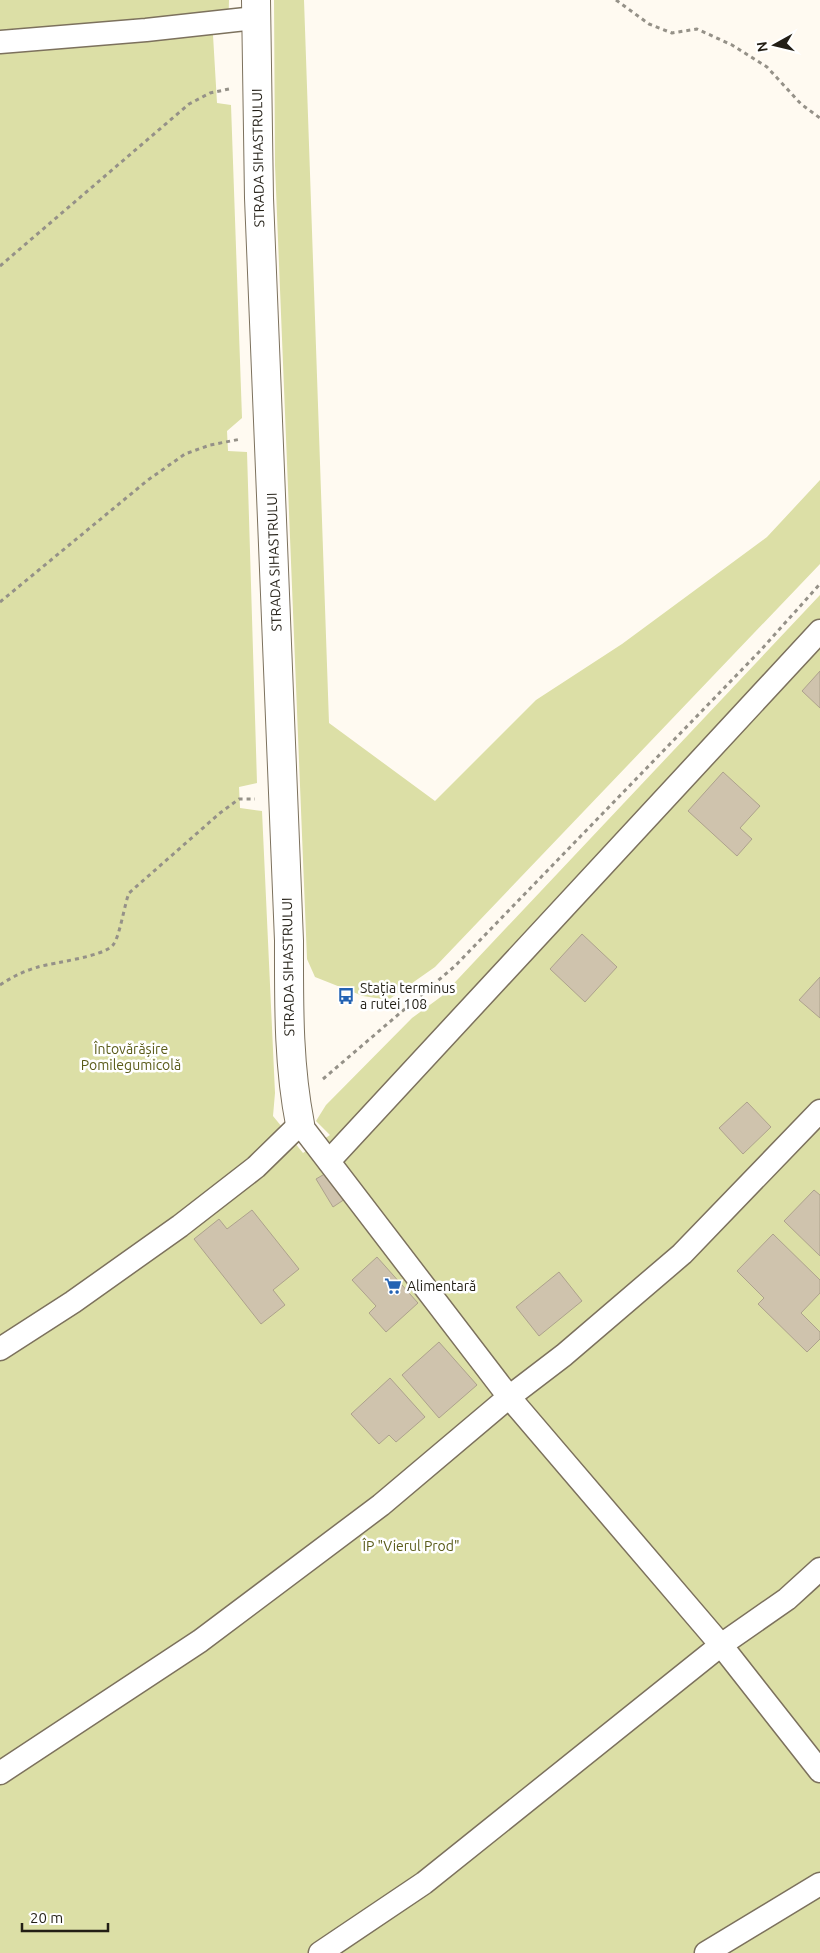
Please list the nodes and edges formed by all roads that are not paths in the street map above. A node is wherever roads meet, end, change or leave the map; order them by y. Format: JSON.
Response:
{"nodes":[{"id":1,"x":255,"y":9,"type":"edge"},
{"id":2,"x":0,"y":42,"type":"edge"},
{"id":3,"x":820,"y":630,"type":"edge"},
{"id":4,"x":820,"y":1111,"type":"edge"},
{"id":5,"x":297,"y":1113,"type":"junction"},
{"id":6,"x":330,"y":1161,"type":"junction"},
{"id":7,"x":0,"y":1348,"type":"edge"},
{"id":8,"x":509,"y":1397,"type":"junction"},
{"id":9,"x":820,"y":1569,"type":"edge"},
{"id":10,"x":721,"y":1645,"type":"junction"},
{"id":11,"x":820,"y":1771,"type":"edge"},
{"id":12,"x":0,"y":1773,"type":"edge"},
{"id":13,"x":820,"y":1884,"type":"edge"},
{"id":14,"x":320,"y":1953,"type":"edge"},
{"id":15,"x":706,"y":1953,"type":"edge"}],
"edges":[{"from":1,"to":2,"type":"street"},
{"from":1,"to":5,"type":"street","name":"STRADA SIHASTRULUI"},
{"from":3,"to":6,"type":"street"},
{"from":4,"to":8,"type":"street"},
{"from":5,"to":6,"type":"street"},
{"from":5,"to":7,"type":"street"},
{"from":6,"to":8,"type":"street"},
{"from":8,"to":10,"type":"street"},
{"from":8,"to":12,"type":"street"},
{"from":9,"to":10,"type":"street"},
{"from":10,"to":11,"type":"street"},
{"from":10,"to":14,"type":"street"},
{"from":13,"to":15,"type":"street"}]}
